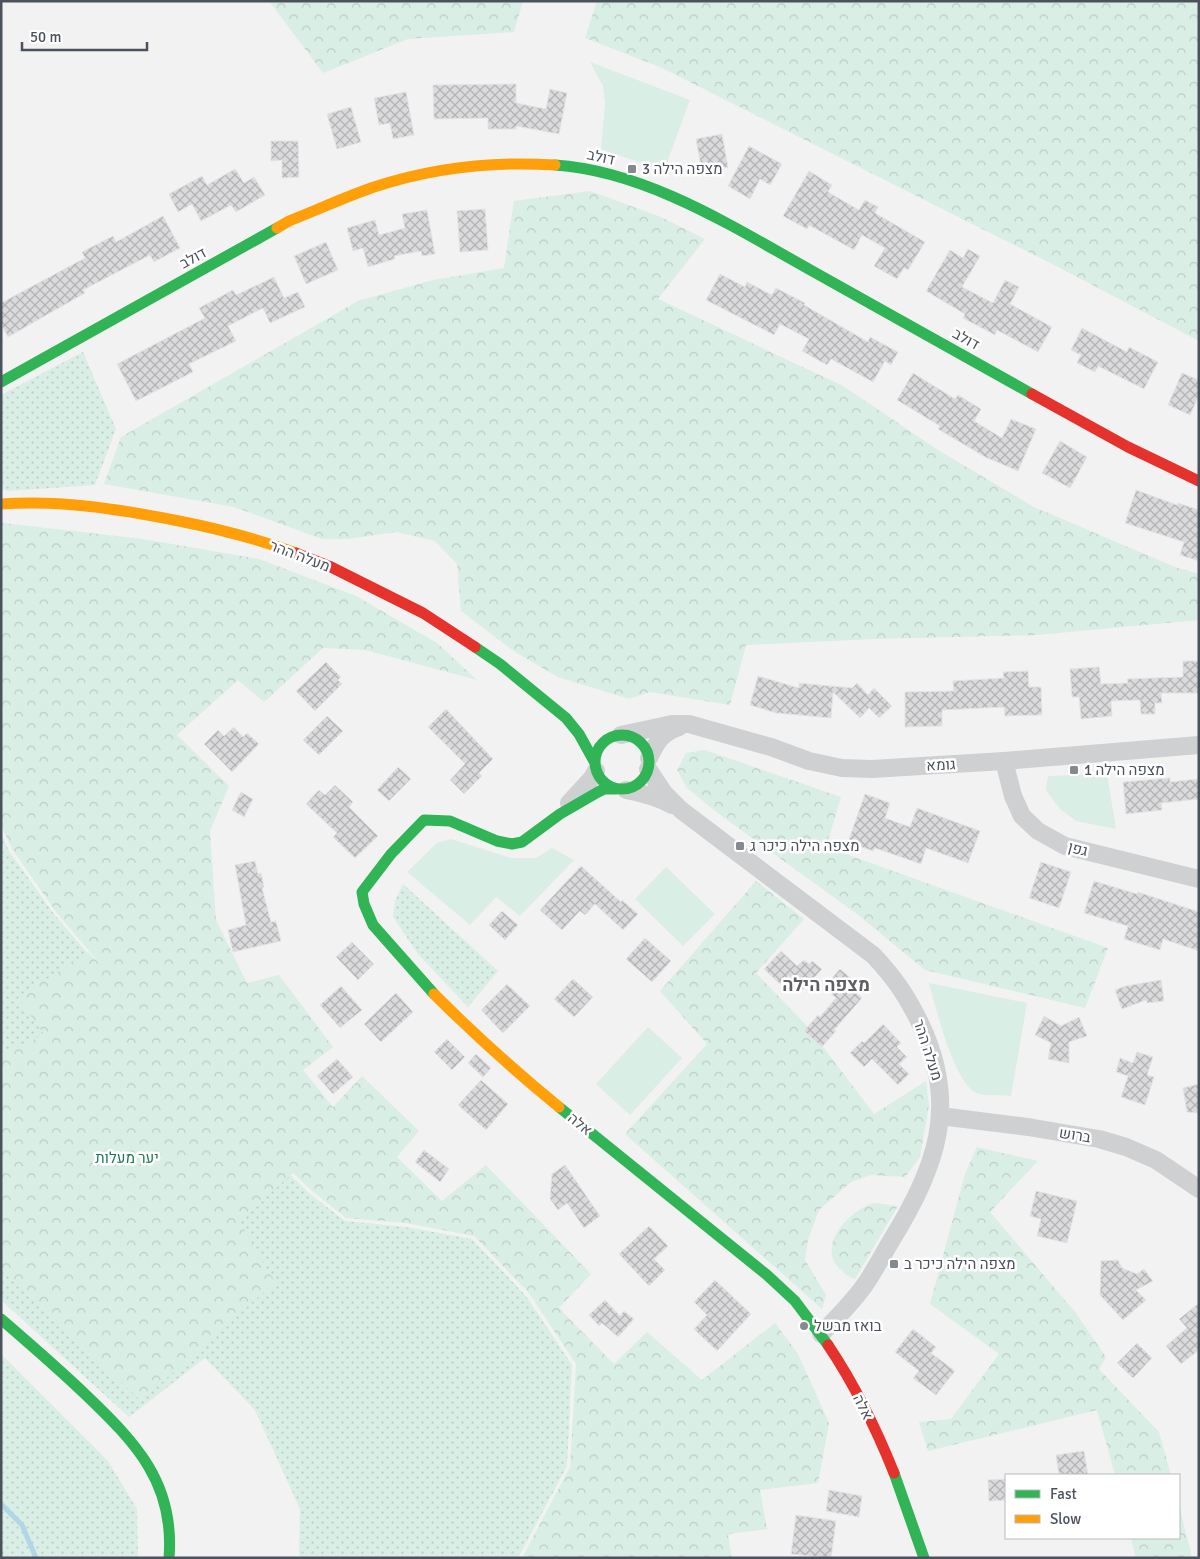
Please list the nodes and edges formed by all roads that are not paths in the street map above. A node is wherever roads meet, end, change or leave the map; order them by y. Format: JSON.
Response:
{"nodes":[{"id":1,"x":1,"y":382,"type":"edge"},
{"id":2,"x":1199,"y":481,"type":"edge"},
{"id":3,"x":7,"y":504,"type":"edge"},
{"id":4,"x":1,"y":510,"type":"edge"},
{"id":5,"x":551,"y":706,"type":"junction"},
{"id":6,"x":689,"y":724,"type":"junction"},
{"id":7,"x":616,"y":736,"type":"junction"},
{"id":8,"x":1199,"y":745,"type":"edge"},
{"id":9,"x":1004,"y":761,"type":"junction"},
{"id":10,"x":649,"y":764,"type":"junction"},
{"id":11,"x":595,"y":766,"type":"junction"},
{"id":12,"x":621,"y":790,"type":"junction"},
{"id":13,"x":681,"y":810,"type":"junction"},
{"id":14,"x":560,"y":814,"type":"junction"},
{"id":15,"x":1199,"y":879,"type":"edge"},
{"id":16,"x":940,"y":1116,"type":"junction"},
{"id":17,"x":1199,"y":1189,"type":"edge"},
{"id":18,"x":1,"y":1318,"type":"edge"},
{"id":19,"x":821,"y":1334,"type":"junction"},
{"id":20,"x":168,"y":1558,"type":"edge"},
{"id":21,"x":924,"y":1558,"type":"edge"}],
"edges":[{"from":1,"to":2,"type":"street","name":"דולב"},
{"from":3,"to":4,"type":"street"},
{"from":3,"to":5,"type":"street","name":"מעלה ההר"},
{"from":5,"to":7,"type":"street","name":"מעלה ההר"},
{"from":5,"to":11,"type":"street","name":"מעלה ההר"},
{"from":6,"to":7,"type":"street","name":"גומא"},
{"from":6,"to":9,"type":"street","name":"גומא"},
{"from":6,"to":10,"type":"street"},
{"from":7,"to":10,"type":"street"},
{"from":7,"to":11,"type":"street"},
{"from":8,"to":9,"type":"street","name":"גומא"},
{"from":9,"to":15,"type":"street","name":"גפן"},
{"from":10,"to":12,"type":"street"},
{"from":10,"to":13,"type":"street","name":"מעלה ההר"},
{"from":11,"to":12,"type":"street"},
{"from":11,"to":14,"type":"street","name":"אלה"},
{"from":12,"to":13,"type":"street","name":"מעלה ההר"},
{"from":12,"to":14,"type":"street","name":"אלה"},
{"from":13,"to":16,"type":"street","name":"מעלה ההר"},
{"from":14,"to":19,"type":"street","name":"אלה"},
{"from":16,"to":17,"type":"street","name":"ברוש"},
{"from":16,"to":19,"type":"street","name":"מעלה ההר"},
{"from":18,"to":20,"type":"street"},
{"from":19,"to":21,"type":"street","name":"אלה"}]}
